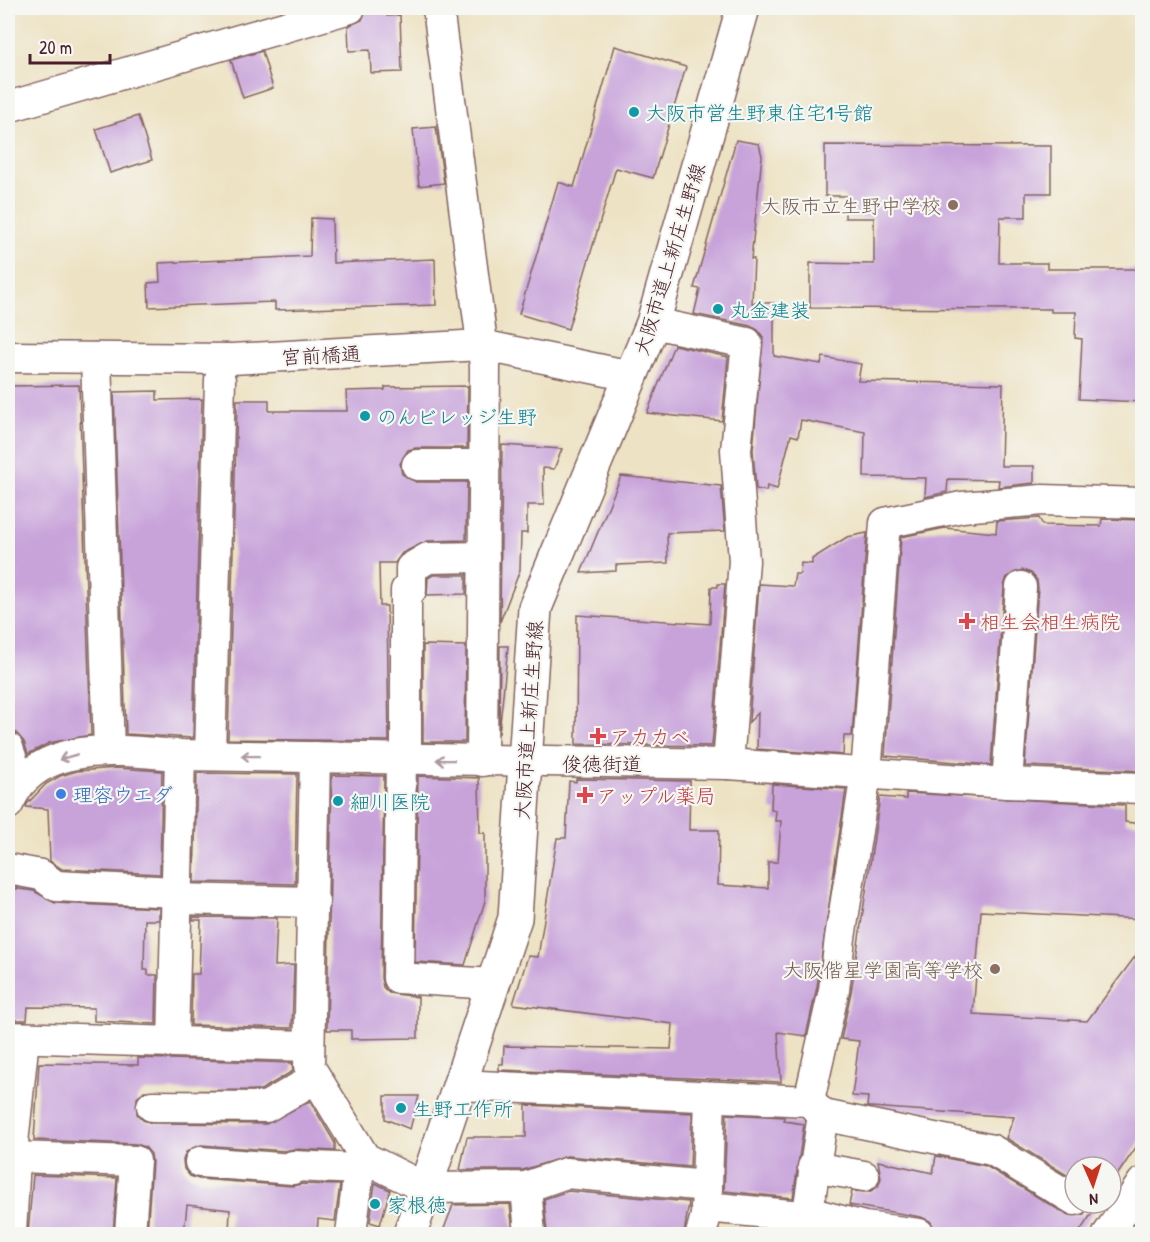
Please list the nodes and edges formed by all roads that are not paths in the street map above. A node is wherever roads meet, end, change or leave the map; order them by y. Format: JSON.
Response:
{"nodes":[{"id":1,"x":350,"y":8,"type":"edge"},
{"id":2,"x":438,"y":8,"type":"edge"},
{"id":3,"x":743,"y":8,"type":"edge"},
{"id":4,"x":8,"y":107,"type":"edge"},
{"id":5,"x":653,"y":323,"type":"junction"},
{"id":6,"x":482,"y":345,"type":"junction"},
{"id":7,"x":8,"y":357,"type":"edge"},
{"id":8,"x":96,"y":358,"type":"junction"},
{"id":9,"x":631,"y":376,"type":"junction"},
{"id":10,"x":220,"y":380,"type":"dead end"},
{"id":11,"x":417,"y":465,"type":"dead end"},
{"id":12,"x":485,"y":465,"type":"junction"},
{"id":13,"x":1143,"y":503,"type":"edge"},
{"id":14,"x":484,"y":557,"type":"junction"},
{"id":15,"x":1021,"y":587,"type":"dead end"},
{"id":16,"x":8,"y":748,"type":"edge"},
{"id":17,"x":108,"y":751,"type":"junction"},
{"id":18,"x":180,"y":755,"type":"junction"},
{"id":19,"x":210,"y":755,"type":"junction"},
{"id":20,"x":315,"y":757,"type":"junction"},
{"id":21,"x":404,"y":759,"type":"junction"},
{"id":22,"x":482,"y":761,"type":"junction"},
{"id":23,"x":524,"y":762,"type":"junction"},
{"id":24,"x":728,"y":764,"type":"junction"},
{"id":25,"x":866,"y":774,"type":"junction"},
{"id":26,"x":1007,"y":783,"type":"junction"},
{"id":27,"x":1143,"y":788,"type":"edge"},
{"id":28,"x":14,"y":794,"type":"edge"},
{"id":29,"x":8,"y":869,"type":"edge"},
{"id":30,"x":176,"y":896,"type":"junction"},
{"id":31,"x":314,"y":902,"type":"junction"},
{"id":32,"x":493,"y":984,"type":"junction"},
{"id":33,"x":16,"y":1037,"type":"edge"},
{"id":34,"x":173,"y":1042,"type":"junction"},
{"id":35,"x":309,"y":1046,"type":"junction"},
{"id":36,"x":316,"y":1078,"type":"junction"},
{"id":37,"x":459,"y":1085,"type":"junction"},
{"id":38,"x":710,"y":1097,"type":"junction"},
{"id":39,"x":12,"y":1102,"type":"edge"},
{"id":40,"x":152,"y":1106,"type":"dead end"},
{"id":41,"x":816,"y":1108,"type":"junction"},
{"id":42,"x":15,"y":1157,"type":"junction"},
{"id":43,"x":360,"y":1161,"type":"junction"},
{"id":44,"x":200,"y":1162,"type":"dead end"},
{"id":45,"x":813,"y":1167,"type":"junction"},
{"id":46,"x":864,"y":1176,"type":"dead end"},
{"id":47,"x":1143,"y":1183,"type":"edge"},
{"id":48,"x":526,"y":1187,"type":"junction"},
{"id":49,"x":425,"y":1188,"type":"junction"},
{"id":50,"x":1063,"y":1193,"type":"edge"},
{"id":51,"x":705,"y":1209,"type":"edge"},
{"id":52,"x":808,"y":1212,"type":"junction"},
{"id":53,"x":1094,"y":1215,"type":"edge"},
{"id":54,"x":1111,"y":1229,"type":"edge"},
{"id":55,"x":11,"y":1234,"type":"edge"},
{"id":56,"x":130,"y":1234,"type":"edge"},
{"id":57,"x":351,"y":1234,"type":"edge"},
{"id":58,"x":410,"y":1234,"type":"edge"},
{"id":59,"x":530,"y":1234,"type":"edge"},
{"id":60,"x":919,"y":1234,"type":"edge"}],
"edges":[{"from":1,"to":4,"type":"street"},
{"from":2,"to":6,"type":"street"},
{"from":3,"to":5,"type":"main road","name":"大阪市道上新庄生野線"},
{"from":5,"to":9,"type":"main road","name":"大阪市道上新庄生野線"},
{"from":5,"to":24,"type":"street"},
{"from":6,"to":8,"type":"street","name":"宮前橋通"},
{"from":6,"to":9,"type":"street","name":"宮前橋通"},
{"from":6,"to":12,"type":"street"},
{"from":7,"to":8,"type":"street","name":"宮前橋通"},
{"from":8,"to":17,"type":"street"},
{"from":9,"to":23,"type":"main road","name":"大阪市道上新庄生野線"},
{"from":10,"to":19,"type":"street"},
{"from":11,"to":12,"type":"street"},
{"from":12,"to":14,"type":"street"},
{"from":13,"to":25,"type":"street"},
{"from":14,"to":21,"type":"street"},
{"from":14,"to":22,"type":"street"},
{"from":15,"to":26,"type":"street"},
{"from":16,"to":28,"type":"street"},
{"from":17,"to":18,"type":"street","name":"俊徳街道"},
{"from":17,"to":28,"type":"street","name":"俊徳街道","one_way":true},
{"from":18,"to":19,"type":"street","name":"俊徳街道"},
{"from":18,"to":30,"type":"street"},
{"from":20,"to":19,"type":"street","name":"俊徳街道","one_way":true},
{"from":20,"to":21,"type":"street","name":"俊徳街道"},
{"from":20,"to":31,"type":"street"},
{"from":22,"to":21,"type":"street","name":"俊徳街道","one_way":true},
{"from":21,"to":32,"type":"street"},
{"from":22,"to":23,"type":"street","name":"俊徳街道"},
{"from":23,"to":24,"type":"street","name":"俊徳街道"},
{"from":23,"to":32,"type":"main road","name":"大阪市道上新庄生野線"},
{"from":24,"to":25,"type":"street","name":"俊徳街道"},
{"from":25,"to":26,"type":"street","name":"俊徳街道"},
{"from":25,"to":41,"type":"street"},
{"from":26,"to":27,"type":"street","name":"俊徳街道"},
{"from":29,"to":30,"type":"street"},
{"from":30,"to":31,"type":"street"},
{"from":30,"to":34,"type":"street"},
{"from":31,"to":35,"type":"street"},
{"from":32,"to":37,"type":"main road","name":"大阪市道上新庄生野線"},
{"from":33,"to":34,"type":"street"},
{"from":33,"to":39,"type":"street"},
{"from":34,"to":35,"type":"street"},
{"from":35,"to":36,"type":"street"},
{"from":36,"to":40,"type":"street"},
{"from":36,"to":43,"type":"street"},
{"from":37,"to":38,"type":"street"},
{"from":37,"to":49,"type":"main road","name":"大阪市道上新庄生野線"},
{"from":38,"to":41,"type":"street"},
{"from":38,"to":51,"type":"street"},
{"from":39,"to":42,"type":"street"},
{"from":41,"to":45,"type":"street"},
{"from":41,"to":50,"type":"street"},
{"from":42,"to":55,"type":"street"},
{"from":42,"to":56,"type":"street"},
{"from":43,"to":44,"type":"street"},
{"from":43,"to":49,"type":"street"},
{"from":43,"to":57,"type":"street"},
{"from":45,"to":46,"type":"street"},
{"from":45,"to":52,"type":"street"},
{"from":47,"to":54,"type":"street"},
{"from":48,"to":49,"type":"street"},
{"from":48,"to":51,"type":"street"},
{"from":48,"to":59,"type":"street"},
{"from":49,"to":58,"type":"main road","name":"大阪市道上新庄生野線"},
{"from":51,"to":52,"type":"street"},
{"from":52,"to":60,"type":"street"},
{"from":53,"to":54,"type":"street"}]}
